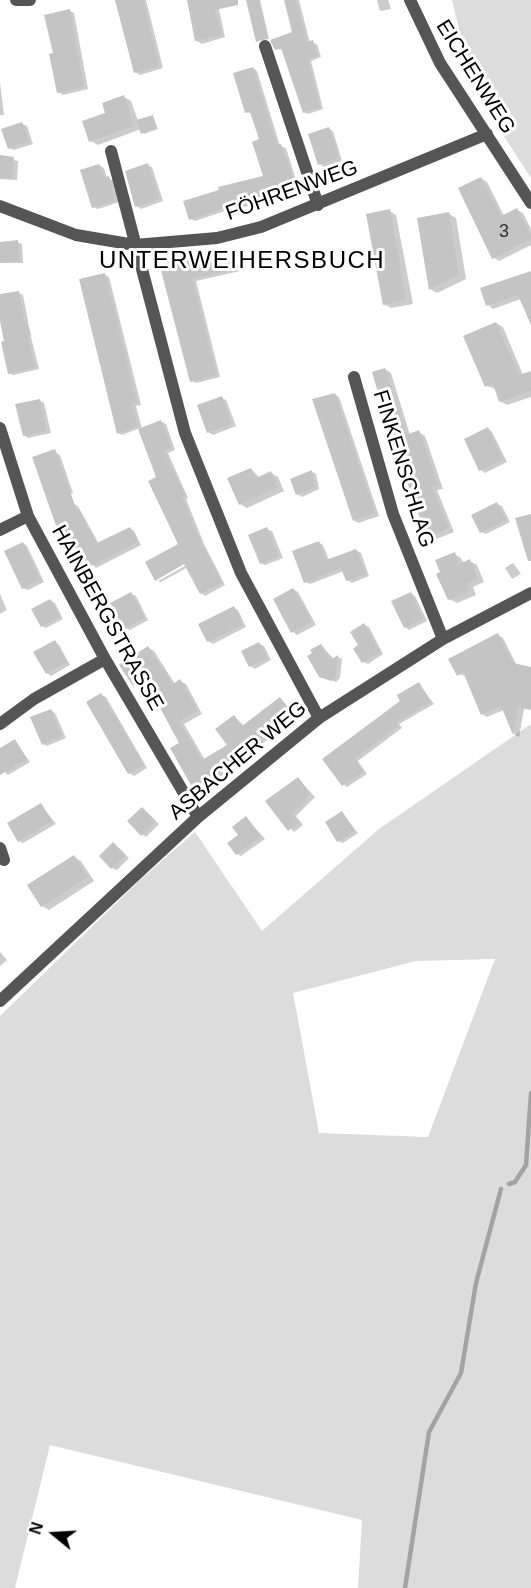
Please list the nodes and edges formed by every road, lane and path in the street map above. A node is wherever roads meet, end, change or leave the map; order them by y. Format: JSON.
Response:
{"nodes":[{"id":1,"x":16,"y":0,"type":"edge"},
{"id":2,"x":30,"y":0,"type":"edge"},
{"id":3,"x":410,"y":0,"type":"edge"},
{"id":4,"x":265,"y":46,"type":"dead end"},
{"id":5,"x":487,"y":134,"type":"junction"},
{"id":6,"x":111,"y":151,"type":"dead end"},
{"id":7,"x":531,"y":203,"type":"edge"},
{"id":8,"x":318,"y":205,"type":"junction"},
{"id":9,"x":0,"y":206,"type":"edge"},
{"id":10,"x":135,"y":245,"type":"junction"},
{"id":11,"x":354,"y":377,"type":"dead end"},
{"id":12,"x":0,"y":428,"type":"edge"},
{"id":13,"x":28,"y":516,"type":"junction"},
{"id":14,"x":0,"y":530,"type":"edge"},
{"id":15,"x":531,"y":593,"type":"edge"},
{"id":16,"x":443,"y":639,"type":"junction"},
{"id":17,"x":105,"y":658,"type":"junction"},
{"id":18,"x":319,"y":718,"type":"junction"},
{"id":19,"x":0,"y":724,"type":"edge"},
{"id":20,"x":198,"y":817,"type":"junction"},
{"id":21,"x":0,"y":1001,"type":"edge"}],
"edges":[{"from":1,"to":2,"type":"street"},
{"from":3,"to":5,"type":"street","name":"EICHENWEG"},
{"from":4,"to":8,"type":"street"},
{"from":5,"to":7,"type":"street","name":"EICHENWEG"},
{"from":5,"to":8,"type":"street","name":"FÖHRENWEG"},
{"from":6,"to":10,"type":"street"},
{"from":8,"to":10,"type":"street","name":"FÖHRENWEG"},
{"from":9,"to":10,"type":"street","name":"FÖHRENWEG"},
{"from":10,"to":18,"type":"street"},
{"from":11,"to":16,"type":"street","name":"FINKENSCHLAG"},
{"from":12,"to":13,"type":"street","name":"HAINBERGSTRASSE"},
{"from":13,"to":14,"type":"street"},
{"from":13,"to":17,"type":"street","name":"HAINBERGSTRASSE"},
{"from":15,"to":16,"type":"street","name":"ASBACHER WEG"},
{"from":16,"to":18,"type":"street","name":"ASBACHER WEG"},
{"from":17,"to":19,"type":"street"},
{"from":17,"to":20,"type":"street","name":"HAINBERGSTRASSE"},
{"from":18,"to":20,"type":"street","name":"ASBACHER WEG"},
{"from":20,"to":21,"type":"street","name":"ASBACHER WEG"}]}
